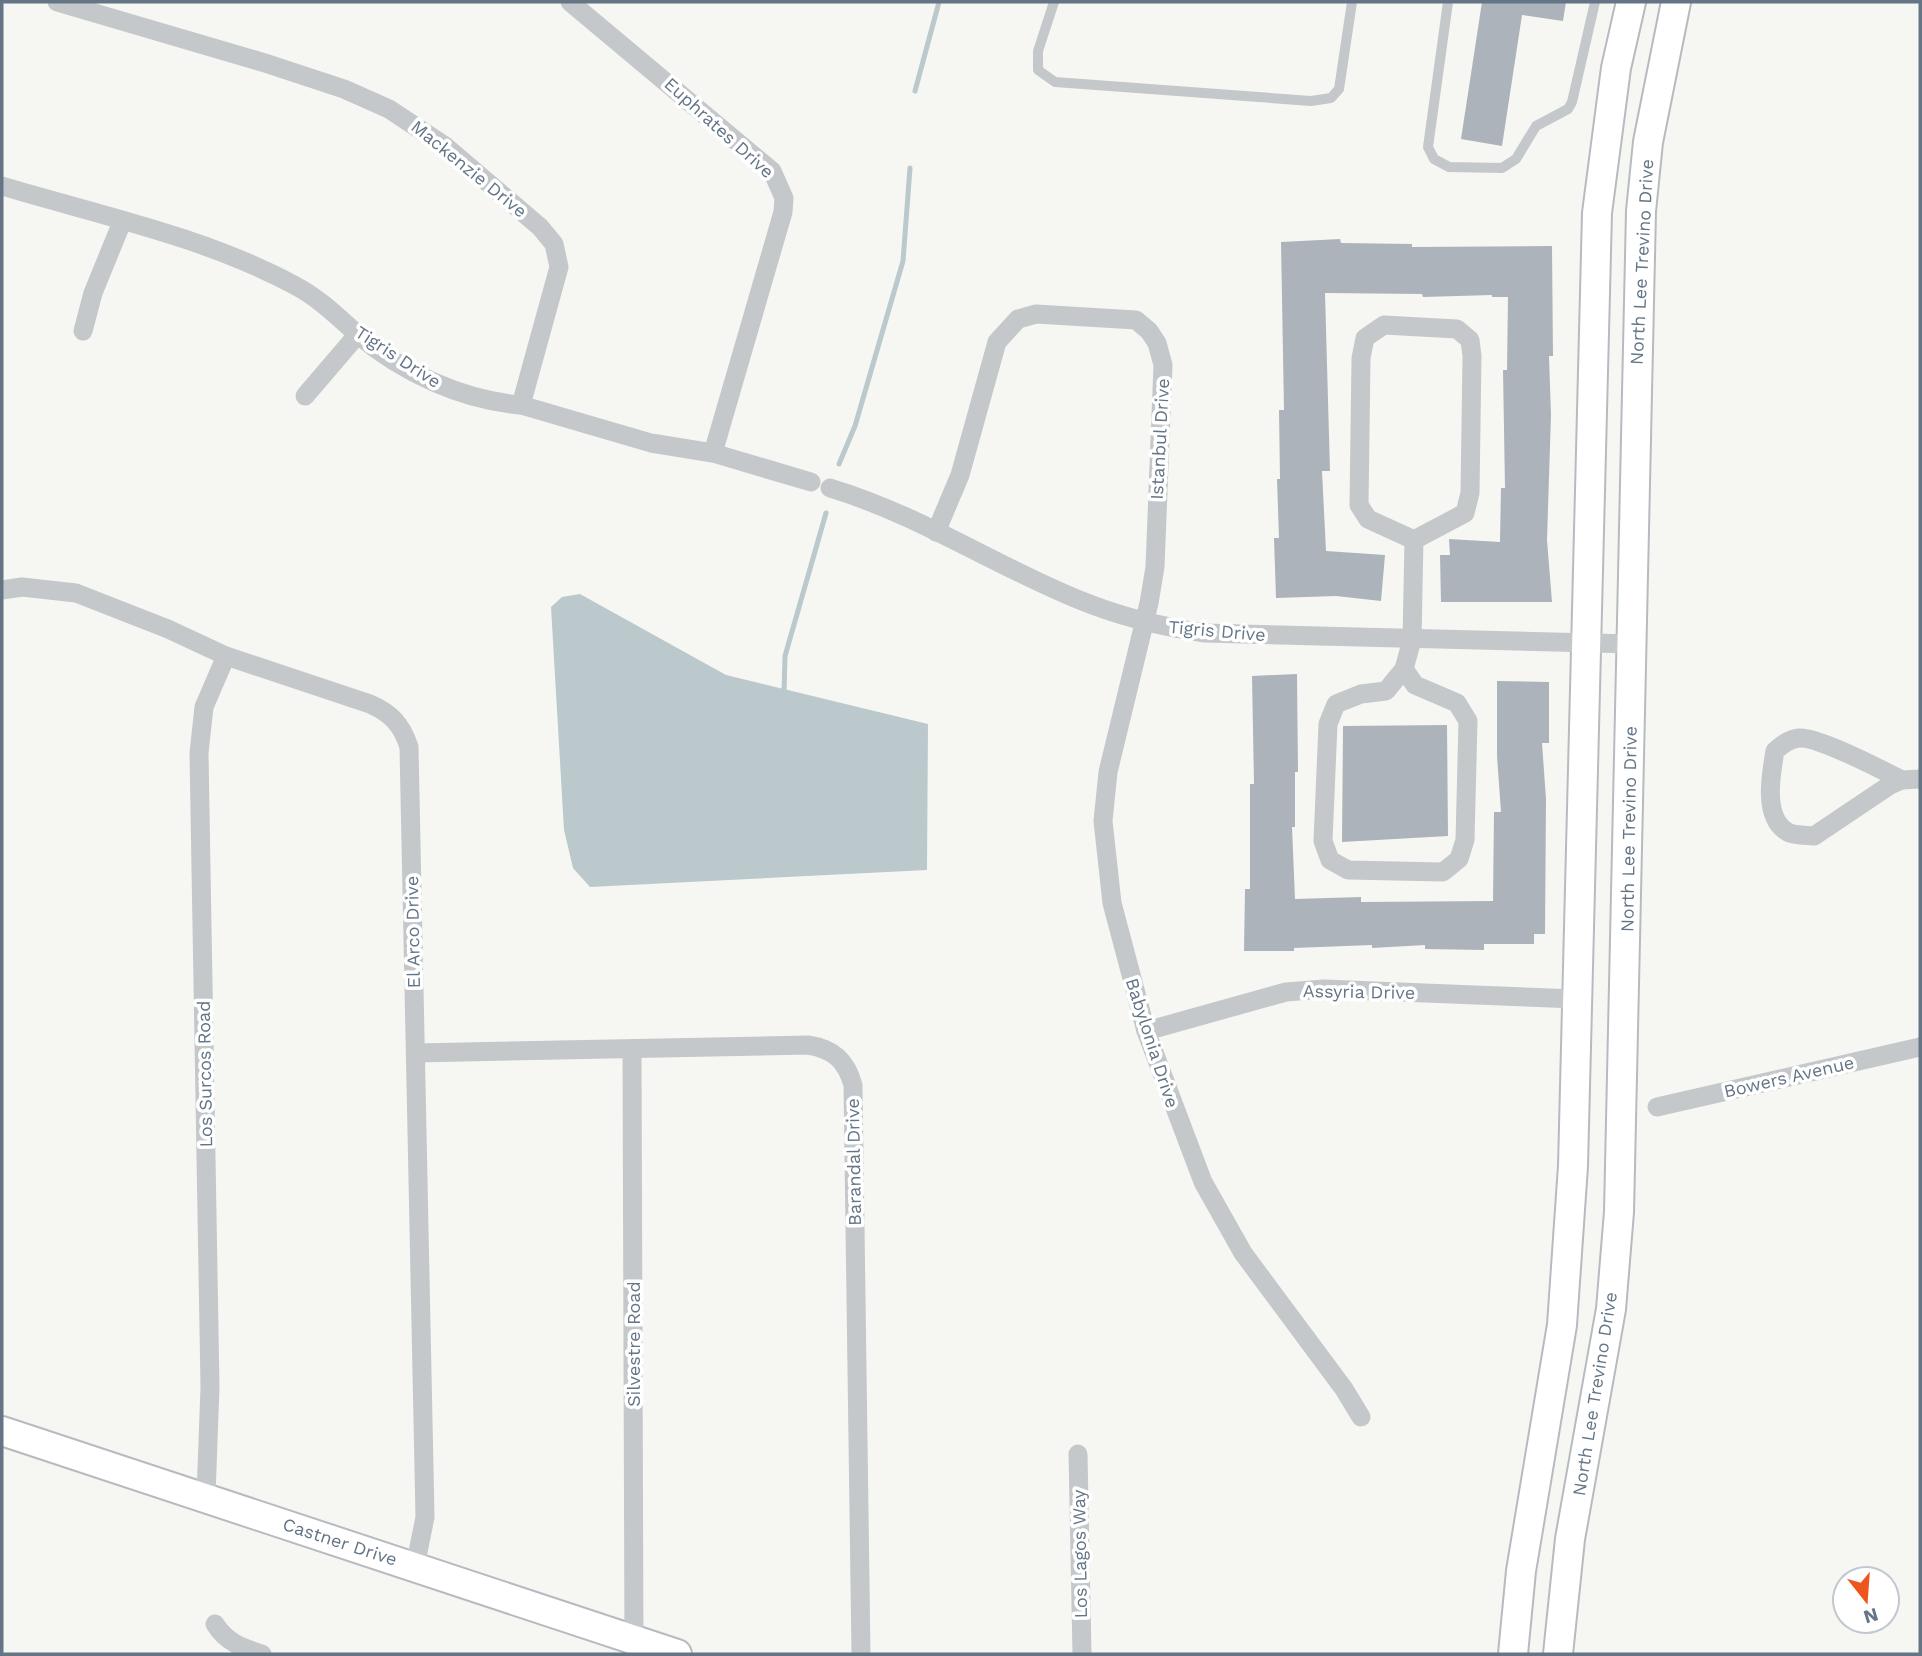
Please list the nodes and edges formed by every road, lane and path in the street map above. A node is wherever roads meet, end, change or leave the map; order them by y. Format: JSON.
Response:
{"nodes":[{"id":1,"x":57,"y":2,"type":"edge"},
{"id":2,"x":570,"y":2,"type":"edge"},
{"id":3,"x":1054,"y":2,"type":"edge"},
{"id":4,"x":1352,"y":2,"type":"edge"},
{"id":5,"x":1448,"y":2,"type":"edge"},
{"id":6,"x":1595,"y":2,"type":"edge"},
{"id":7,"x":1631,"y":2,"type":"edge"},
{"id":8,"x":1676,"y":2,"type":"edge"},
{"id":9,"x":2,"y":186,"type":"edge"},
{"id":10,"x":122,"y":222,"type":"junction"},
{"id":11,"x":83,"y":331,"type":"dead end"},
{"id":12,"x":358,"y":334,"type":"junction"},
{"id":13,"x":305,"y":396,"type":"dead end"},
{"id":14,"x":521,"y":405,"type":"junction"},
{"id":15,"x":713,"y":453,"type":"junction"},
{"id":16,"x":811,"y":482,"type":"dead end"},
{"id":17,"x":830,"y":488,"type":"dead end"},
{"id":18,"x":936,"y":532,"type":"junction"},
{"id":19,"x":1414,"y":540,"type":"junction"},
{"id":20,"x":2,"y":590,"type":"edge"},
{"id":21,"x":1145,"y":621,"type":"junction"},
{"id":22,"x":1412,"y":640,"type":"junction"},
{"id":23,"x":1632,"y":644,"type":"junction"},
{"id":24,"x":1586,"y":645,"type":"junction"},
{"id":25,"x":226,"y":656,"type":"junction"},
{"id":26,"x":1404,"y":669,"type":"junction"},
{"id":27,"x":1911,"y":779,"type":"edge"},
{"id":28,"x":1577,"y":999,"type":"junction"},
{"id":29,"x":1146,"y":1031,"type":"junction"},
{"id":30,"x":1920,"y":1047,"type":"edge"},
{"id":31,"x":632,"y":1049,"type":"junction"},
{"id":32,"x":416,"y":1053,"type":"junction"},
{"id":33,"x":1657,"y":1107,"type":"dead end"},
{"id":34,"x":1361,"y":1417,"type":"dead end"},
{"id":35,"x":2,"y":1431,"type":"edge"},
{"id":36,"x":1078,"y":1454,"type":"dead end"},
{"id":37,"x":206,"y":1496,"type":"junction"},
{"id":38,"x":415,"y":1567,"type":"junction"},
{"id":39,"x":215,"y":1624,"type":"dead end"},
{"id":40,"x":635,"y":1647,"type":"edge"},
{"id":41,"x":262,"y":1654,"type":"edge"},
{"id":42,"x":677,"y":1654,"type":"edge"},
{"id":43,"x":861,"y":1654,"type":"edge"},
{"id":44,"x":1082,"y":1654,"type":"edge"},
{"id":45,"x":1513,"y":1654,"type":"edge"},
{"id":46,"x":1558,"y":1654,"type":"edge"}],
"edges":[{"from":1,"to":14,"type":"street","name":"Mackenzie Drive"},
{"from":2,"to":15,"type":"street","name":"Euphrates Drive"},
{"from":3,"to":4,"type":"lane"},
{"from":5,"to":6,"type":"lane"},
{"from":7,"to":24,"type":"main road"},
{"from":8,"to":23,"type":"main road","name":"North Lee Trevino Drive"},
{"from":9,"to":10,"type":"street","name":"Tigris Drive"},
{"from":10,"to":11,"type":"street"},
{"from":10,"to":12,"type":"street","name":"Tigris Drive"},
{"from":12,"to":13,"type":"street"},
{"from":12,"to":14,"type":"street","name":"Tigris Drive"},
{"from":14,"to":15,"type":"street","name":"Tigris Drive"},
{"from":15,"to":16,"type":"street","name":"Tigris Drive"},
{"from":17,"to":18,"type":"street","name":"Tigris Drive"},
{"from":18,"to":21,"type":"street","name":"Tigris Drive"},
{"from":18,"to":21,"type":"street","name":"Istanbul Drive"},
{"from":19,"to":19,"type":"street"},
{"from":19,"to":22,"type":"street"},
{"from":20,"to":25,"type":"street","name":"El Arco Drive"},
{"from":21,"to":22,"type":"street","name":"Tigris Drive"},
{"from":21,"to":29,"type":"street","name":"Babylonia Drive"},
{"from":22,"to":24,"type":"street","name":"Tigris Drive"},
{"from":22,"to":26,"type":"street"},
{"from":23,"to":24,"type":"street","name":"Tigris Drive"},
{"from":23,"to":46,"type":"main road","name":"North Lee Trevino Drive"},
{"from":24,"to":28,"type":"main road"},
{"from":25,"to":32,"type":"street","name":"El Arco Drive"},
{"from":25,"to":37,"type":"street","name":"Los Surcos Road"},
{"from":26,"to":26,"type":"street"},
{"from":27,"to":27,"type":"street"},
{"from":28,"to":29,"type":"street","name":"Assyria Drive"},
{"from":28,"to":45,"type":"main road"},
{"from":29,"to":34,"type":"street","name":"Babylonia Drive"},
{"from":30,"to":33,"type":"street","name":"Bowers Avenue"},
{"from":31,"to":32,"type":"street","name":"Barandal Drive"},
{"from":31,"to":40,"type":"street","name":"Silvestre Road"},
{"from":31,"to":43,"type":"street","name":"Barandal Drive"},
{"from":32,"to":38,"type":"street","name":"El Arco Drive"},
{"from":35,"to":37,"type":"main road","name":"Castner Drive"},
{"from":36,"to":44,"type":"street","name":"Los Lagos Way"},
{"from":37,"to":38,"type":"main road","name":"Castner Drive"},
{"from":38,"to":40,"type":"main road","name":"Castner Drive"},
{"from":39,"to":41,"type":"street"},
{"from":40,"to":42,"type":"main road","name":"Castner Drive"}]}
